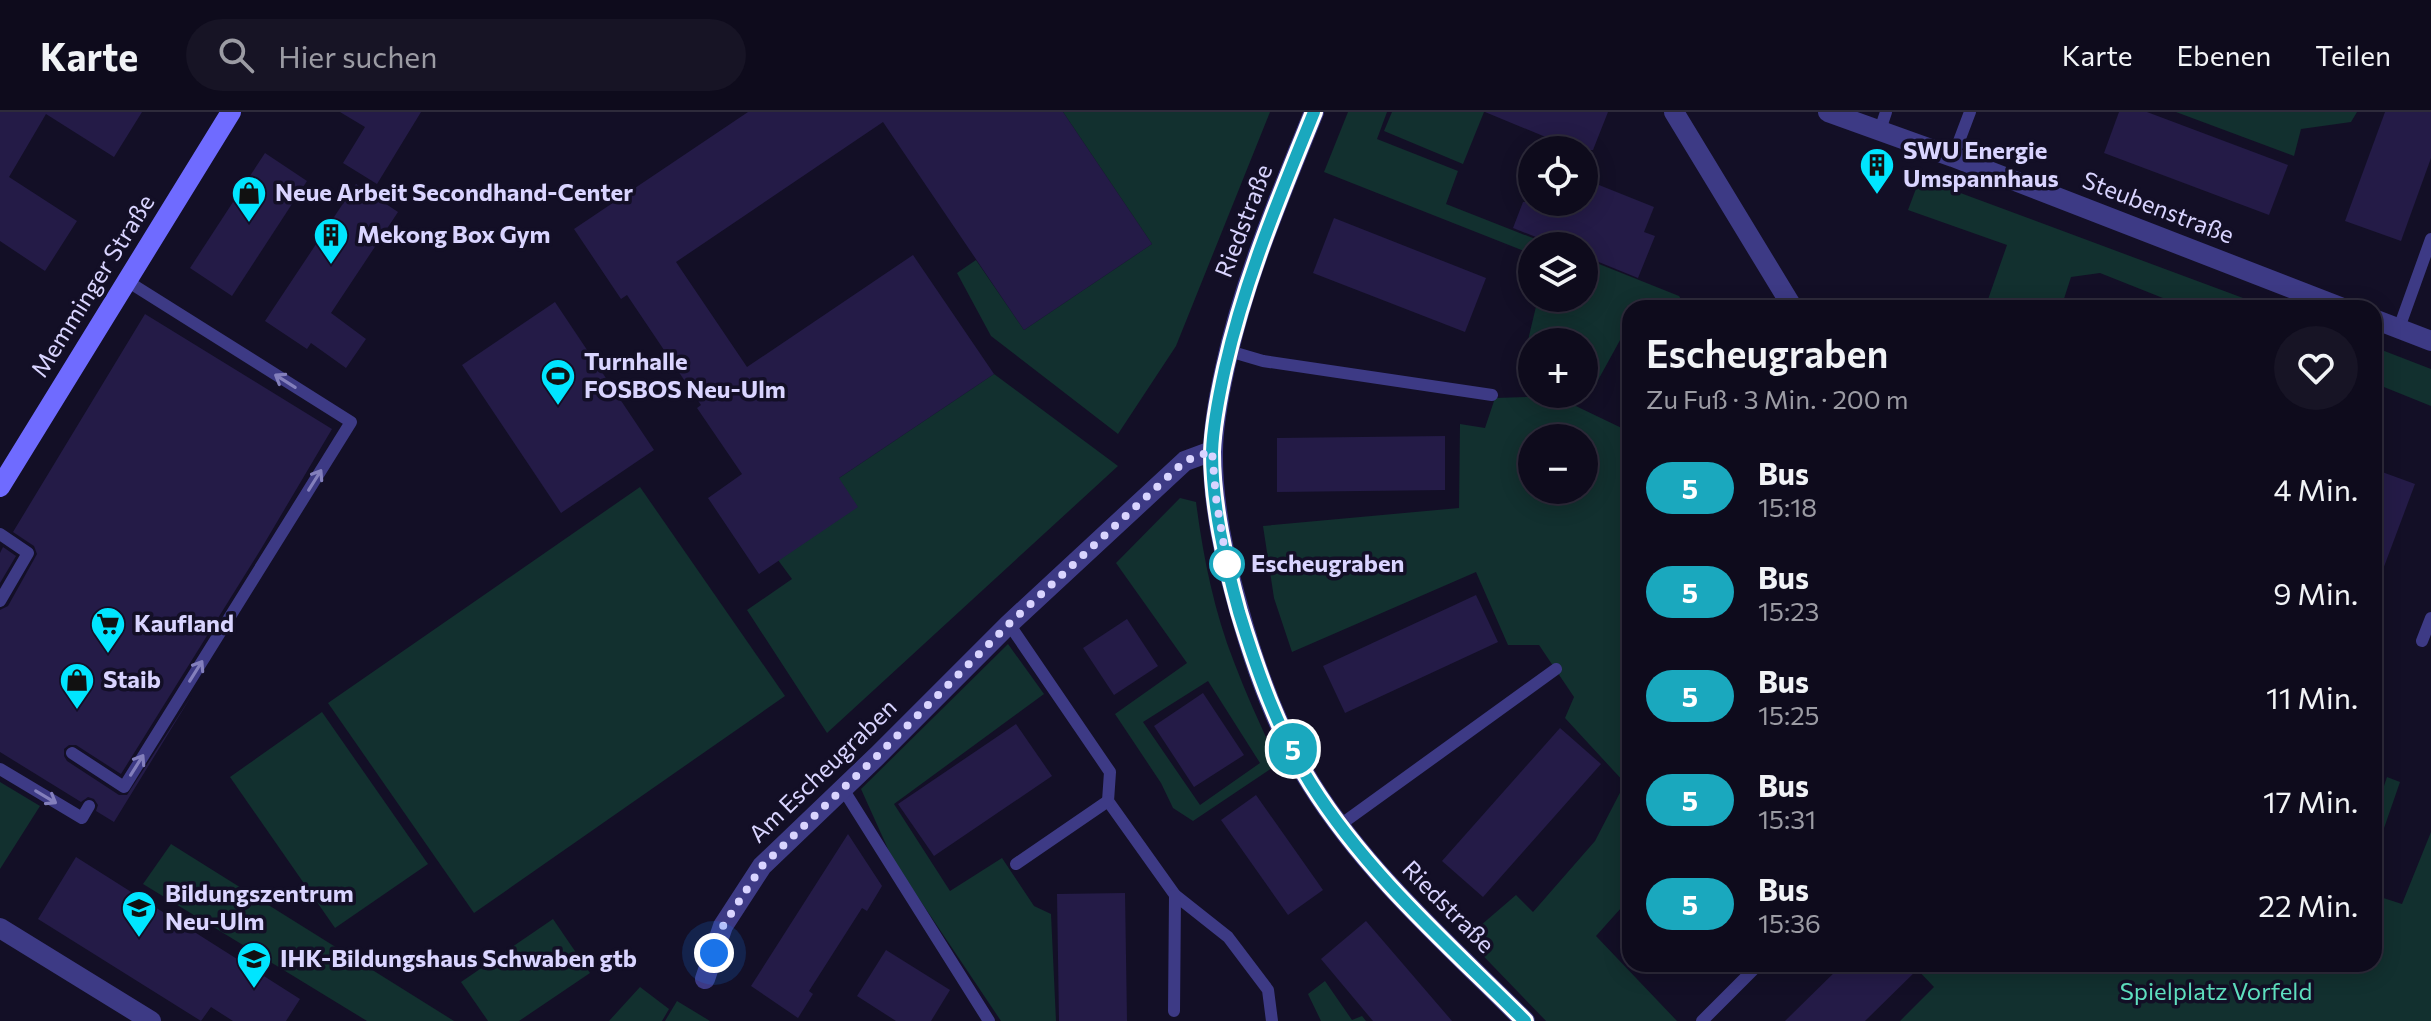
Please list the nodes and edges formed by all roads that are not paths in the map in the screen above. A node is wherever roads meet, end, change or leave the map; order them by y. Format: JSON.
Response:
{"nodes":[{"id":1,"x":231,"y":112,"type":"edge"},
{"id":2,"x":1314,"y":112,"type":"edge"},
{"id":3,"x":1674,"y":112,"type":"edge"},
{"id":4,"x":1828,"y":112,"type":"edge"},
{"id":5,"x":1970,"y":112,"type":"edge"},
{"id":6,"x":1883,"y":121,"type":"edge"},
{"id":7,"x":1953,"y":157,"type":"junction"},
{"id":8,"x":2431,"y":239,"type":"edge"},
{"id":9,"x":127,"y":281,"type":"junction"},
{"id":10,"x":1788,"y":300,"type":"edge"},
{"id":11,"x":2322,"y":300,"type":"edge"},
{"id":12,"x":2382,"y":322,"type":"edge"},
{"id":13,"x":2399,"y":328,"type":"junction"},
{"id":14,"x":2431,"y":341,"type":"edge"},
{"id":15,"x":1229,"y":351,"type":"junction"},
{"id":16,"x":1492,"y":395,"type":"dead end"},
{"id":17,"x":1212,"y":451,"type":"junction"},
{"id":18,"x":0,"y":487,"type":"edge"},
{"id":19,"x":0,"y":534,"type":"edge"},
{"id":20,"x":0,"y":601,"type":"edge"},
{"id":21,"x":2431,"y":618,"type":"edge"},
{"id":22,"x":1009,"y":624,"type":"junction"},
{"id":23,"x":2422,"y":641,"type":"dead end"},
{"id":24,"x":1556,"y":669,"type":"dead end"},
{"id":25,"x":72,"y":753,"type":"dead end"},
{"id":26,"x":0,"y":769,"type":"edge"},
{"id":27,"x":843,"y":789,"type":"junction"},
{"id":28,"x":1108,"y":801,"type":"junction"},
{"id":29,"x":89,"y":806,"type":"dead end"},
{"id":30,"x":1340,"y":825,"type":"junction"},
{"id":31,"x":1016,"y":864,"type":"dead end"},
{"id":32,"x":1175,"y":895,"type":"junction"},
{"id":33,"x":0,"y":928,"type":"edge"},
{"id":34,"x":1751,"y":972,"type":"edge"},
{"id":35,"x":705,"y":979,"type":"dead end"},
{"id":36,"x":1174,"y":1011,"type":"dead end"},
{"id":37,"x":151,"y":1021,"type":"edge"},
{"id":38,"x":989,"y":1021,"type":"edge"},
{"id":39,"x":1272,"y":1021,"type":"edge"},
{"id":40,"x":1525,"y":1021,"type":"edge"},
{"id":41,"x":1702,"y":1021,"type":"edge"}],
"edges":[{"from":1,"to":9,"type":"main road","name":"Memminger Straße"},
{"from":2,"to":15,"type":"street","name":"Riedstraße"},
{"from":3,"to":10,"type":"street"},
{"from":4,"to":6,"type":"street","name":"Steubenstraße"},
{"from":5,"to":7,"type":"lane"},
{"from":6,"to":7,"type":"street","name":"Steubenstraße"},
{"from":7,"to":11,"type":"street","name":"Steubenstraße"},
{"from":8,"to":13,"type":"lane"},
{"from":9,"to":18,"type":"main road","name":"Memminger Straße"},
{"from":25,"to":9,"type":"lane","one_way":true},
{"from":12,"to":13,"type":"street"},
{"from":13,"to":14,"type":"street"},
{"from":15,"to":16,"type":"lane"},
{"from":15,"to":17,"type":"street","name":"Riedstraße"},
{"from":17,"to":22,"type":"street","name":"Am Escheugraben"},
{"from":17,"to":30,"type":"street","name":"Riedstraße"},
{"from":19,"to":20,"type":"lane"},
{"from":21,"to":23,"type":"lane"},
{"from":22,"to":27,"type":"street","name":"Am Escheugraben"},
{"from":22,"to":28,"type":"lane"},
{"from":24,"to":30,"type":"lane"},
{"from":26,"to":29,"type":"lane","one_way":true},
{"from":27,"to":35,"type":"street","name":"Am Escheugraben"},
{"from":27,"to":38,"type":"lane"},
{"from":28,"to":31,"type":"lane"},
{"from":28,"to":32,"type":"lane"},
{"from":30,"to":40,"type":"street","name":"Riedstraße"},
{"from":32,"to":36,"type":"lane"},
{"from":32,"to":39,"type":"lane"},
{"from":33,"to":37,"type":"street"},
{"from":34,"to":41,"type":"lane"}]}
